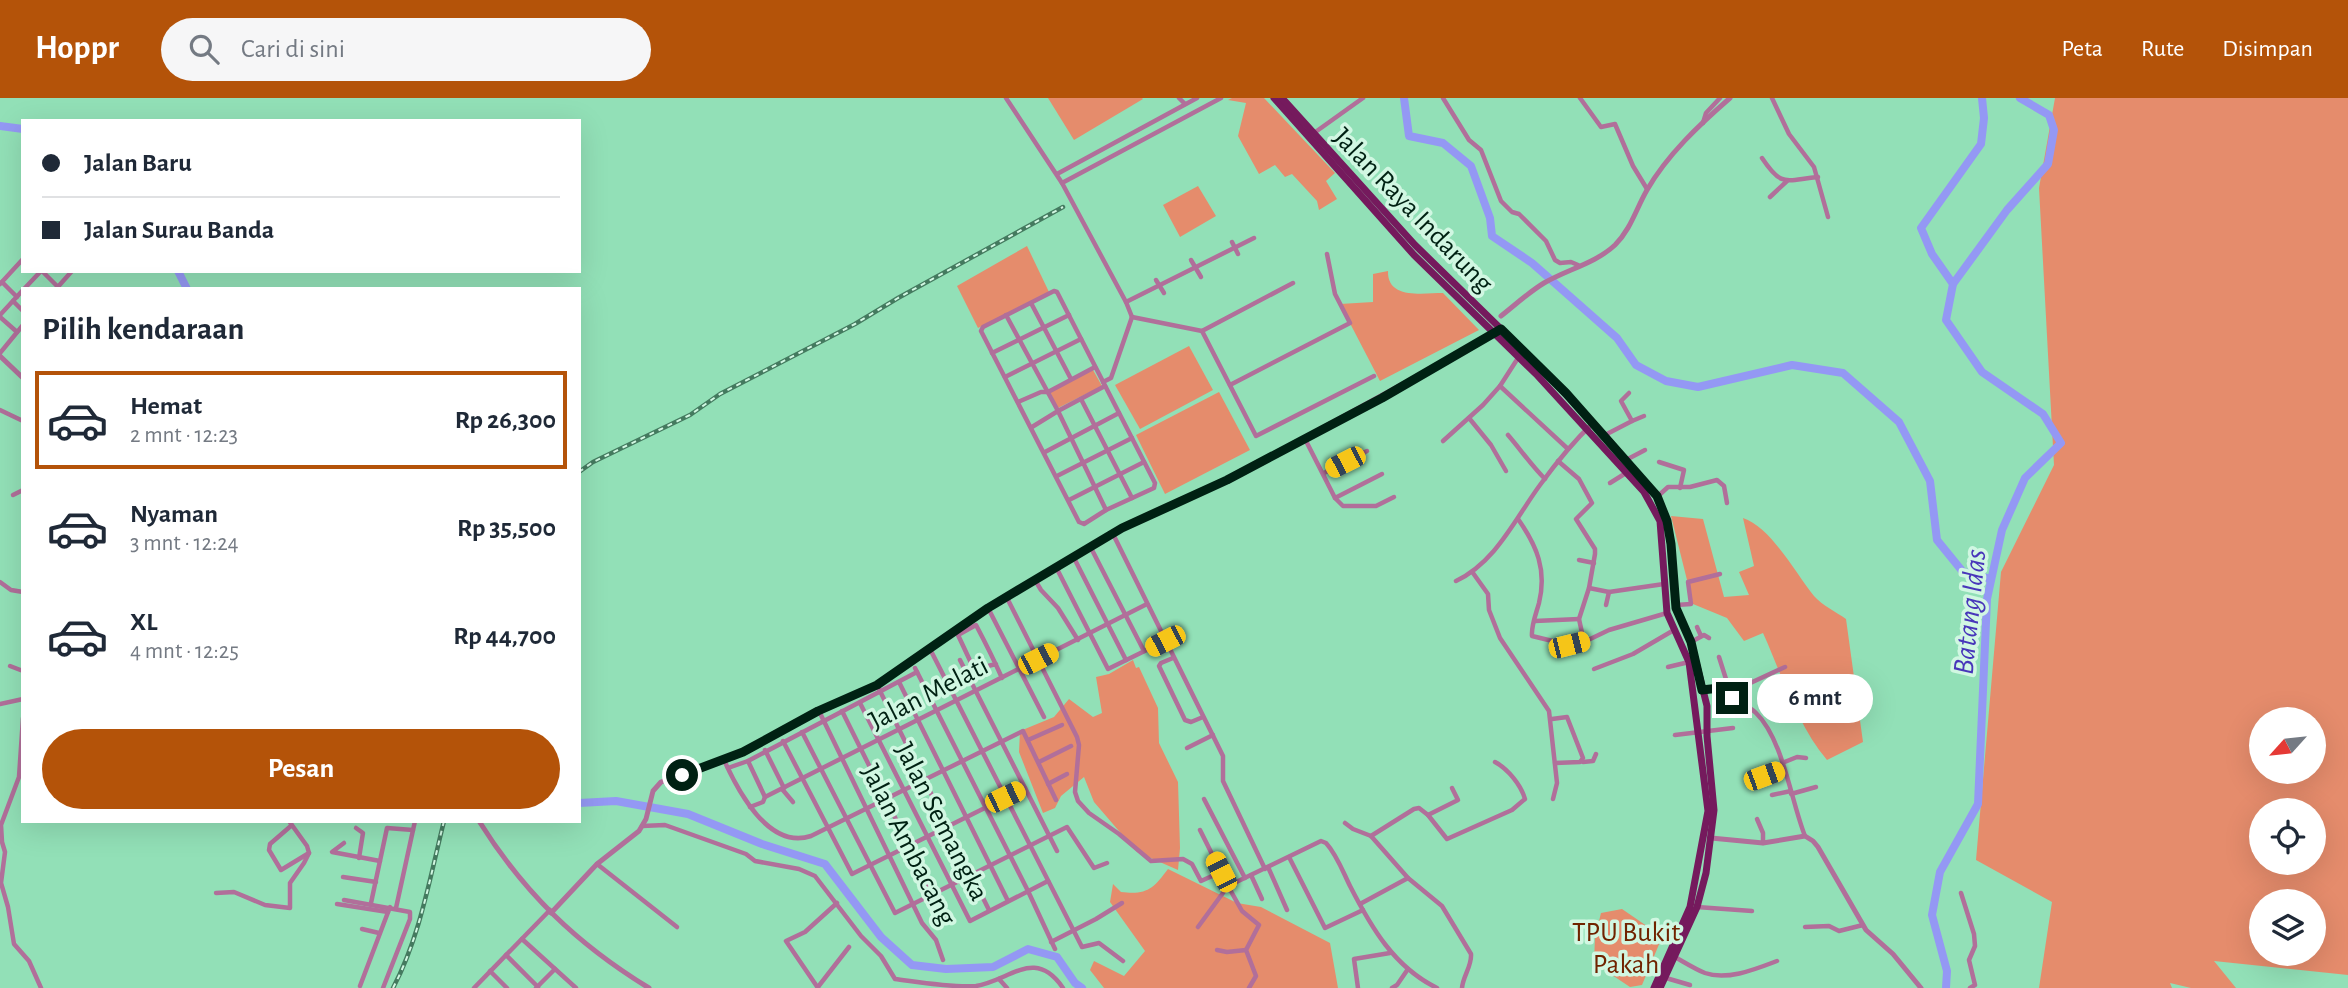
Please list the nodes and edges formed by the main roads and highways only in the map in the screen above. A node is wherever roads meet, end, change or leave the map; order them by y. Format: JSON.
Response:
{"nodes":[{"id":1,"x":1274,"y":98,"type":"edge"},
{"id":2,"x":1282,"y":98,"type":"edge"},
{"id":3,"x":1493,"y":327,"type":"junction"},
{"id":4,"x":1703,"y":733,"type":"junction"},
{"id":5,"x":1700,"y":881,"type":"junction"},
{"id":6,"x":1654,"y":988,"type":"edge"},
{"id":7,"x":1660,"y":988,"type":"edge"}],
"edges":[{"from":1,"to":3,"type":"highway","name":"Jalan Raya Indarung"},
{"from":2,"to":3,"type":"highway","name":"Jalan Raya Indarung"},
{"from":3,"to":4,"type":"highway","name":"Jalan Raya Indarung"},
{"from":3,"to":4,"type":"highway","name":"Jalan Raya Indarung"},
{"from":4,"to":5,"type":"highway","name":"Jalan Raya Indarung"},
{"from":4,"to":5,"type":"highway","name":"Jalan Raya Indarung"},
{"from":5,"to":6,"type":"highway","name":"Jalan Raya Indarung"},
{"from":5,"to":7,"type":"highway","name":"Jalan Raya Indarung"}]}
